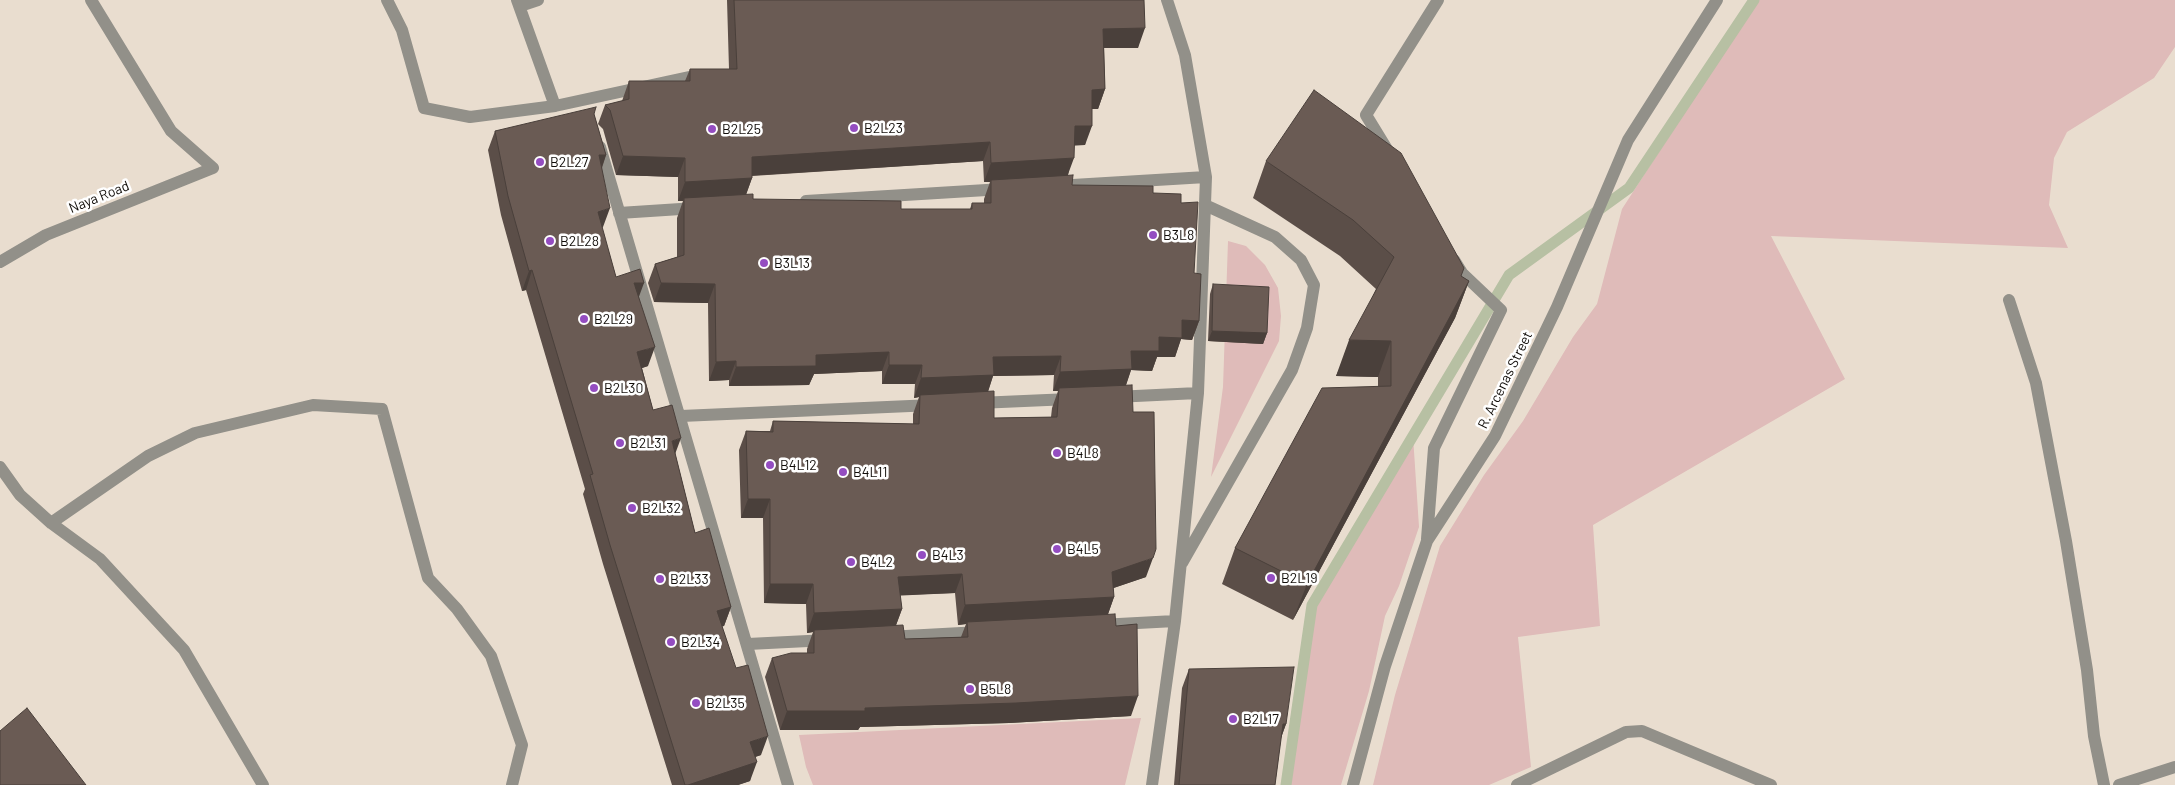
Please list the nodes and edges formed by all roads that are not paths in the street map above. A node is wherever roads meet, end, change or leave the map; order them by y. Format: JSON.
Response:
{"nodes":[{"id":1,"x":91,"y":0,"type":"edge"},
{"id":2,"x":387,"y":0,"type":"edge"},
{"id":3,"x":538,"y":0,"type":"edge"},
{"id":4,"x":1167,"y":0,"type":"edge"},
{"id":5,"x":1438,"y":0,"type":"edge"},
{"id":6,"x":1717,"y":0,"type":"edge"},
{"id":7,"x":518,"y":3,"type":"edge"},
{"id":8,"x":688,"y":77,"type":"edge"},
{"id":9,"x":554,"y":106,"type":"junction"},
{"id":10,"x":595,"y":131,"type":"edge"},
{"id":11,"x":1396,"y":165,"type":"edge"},
{"id":12,"x":1206,"y":177,"type":"junction"},
{"id":13,"x":1047,"y":186,"type":"edge"},
{"id":14,"x":1017,"y":188,"type":"edge"},
{"id":15,"x":788,"y":202,"type":"edge"},
{"id":16,"x":1205,"y":205,"type":"junction"},
{"id":17,"x":709,"y":207,"type":"edge"},
{"id":18,"x":619,"y":213,"type":"junction"},
{"id":19,"x":1447,"y":248,"type":"edge"},
{"id":20,"x":0,"y":262,"type":"edge"},
{"id":21,"x":2009,"y":300,"type":"dead end"},
{"id":22,"x":1198,"y":393,"type":"junction"},
{"id":23,"x":1098,"y":397,"type":"edge"},
{"id":24,"x":1078,"y":398,"type":"edge"},
{"id":25,"x":969,"y":403,"type":"edge"},
{"id":26,"x":949,"y":404,"type":"edge"},
{"id":27,"x":680,"y":416,"type":"junction"},
{"id":28,"x":0,"y":467,"type":"edge"},
{"id":29,"x":51,"y":523,"type":"junction"},
{"id":30,"x":1427,"y":541,"type":"junction"},
{"id":31,"x":1180,"y":568,"type":"junction"},
{"id":32,"x":1174,"y":621,"type":"junction"},
{"id":33,"x":1085,"y":626,"type":"edge"},
{"id":34,"x":996,"y":631,"type":"edge"},
{"id":35,"x":877,"y":637,"type":"edge"},
{"id":36,"x":837,"y":639,"type":"edge"},
{"id":37,"x":748,"y":644,"type":"junction"},
{"id":38,"x":2175,"y":767,"type":"edge"},
{"id":39,"x":263,"y":785,"type":"edge"},
{"id":40,"x":512,"y":785,"type":"edge"},
{"id":41,"x":788,"y":785,"type":"edge"},
{"id":42,"x":1152,"y":785,"type":"edge"},
{"id":43,"x":1353,"y":785,"type":"edge"},
{"id":44,"x":1517,"y":785,"type":"edge"},
{"id":45,"x":1771,"y":785,"type":"edge"},
{"id":46,"x":2104,"y":785,"type":"edge"},
{"id":47,"x":2120,"y":785,"type":"edge"}],
"edges":[{"from":1,"to":20,"type":"street","name":"Naya Road"},
{"from":2,"to":9,"type":"street"},
{"from":3,"to":7,"type":"street"},
{"from":4,"to":12,"type":"street"},
{"from":5,"to":11,"type":"street"},
{"from":6,"to":30,"type":"street","name":"R. Arcenas Street"},
{"from":7,"to":9,"type":"street"},
{"from":8,"to":9,"type":"street"},
{"from":10,"to":18,"type":"street"},
{"from":12,"to":13,"type":"street"},
{"from":12,"to":16,"type":"street"},
{"from":14,"to":15,"type":"street"},
{"from":16,"to":22,"type":"street"},
{"from":16,"to":31,"type":"street"},
{"from":17,"to":18,"type":"street"},
{"from":18,"to":27,"type":"street"},
{"from":19,"to":30,"type":"street"},
{"from":21,"to":46,"type":"street"},
{"from":22,"to":23,"type":"street"},
{"from":22,"to":31,"type":"street"},
{"from":24,"to":25,"type":"street"},
{"from":26,"to":27,"type":"street"},
{"from":27,"to":37,"type":"street"},
{"from":28,"to":29,"type":"street"},
{"from":29,"to":39,"type":"street"},
{"from":29,"to":40,"type":"street"},
{"from":30,"to":43,"type":"street","name":"R. Arcenas Street"},
{"from":31,"to":32,"type":"street"},
{"from":32,"to":33,"type":"street"},
{"from":32,"to":42,"type":"street"},
{"from":34,"to":35,"type":"street"},
{"from":36,"to":37,"type":"street"},
{"from":37,"to":41,"type":"street"},
{"from":38,"to":47,"type":"street"},
{"from":44,"to":45,"type":"street"}]}
